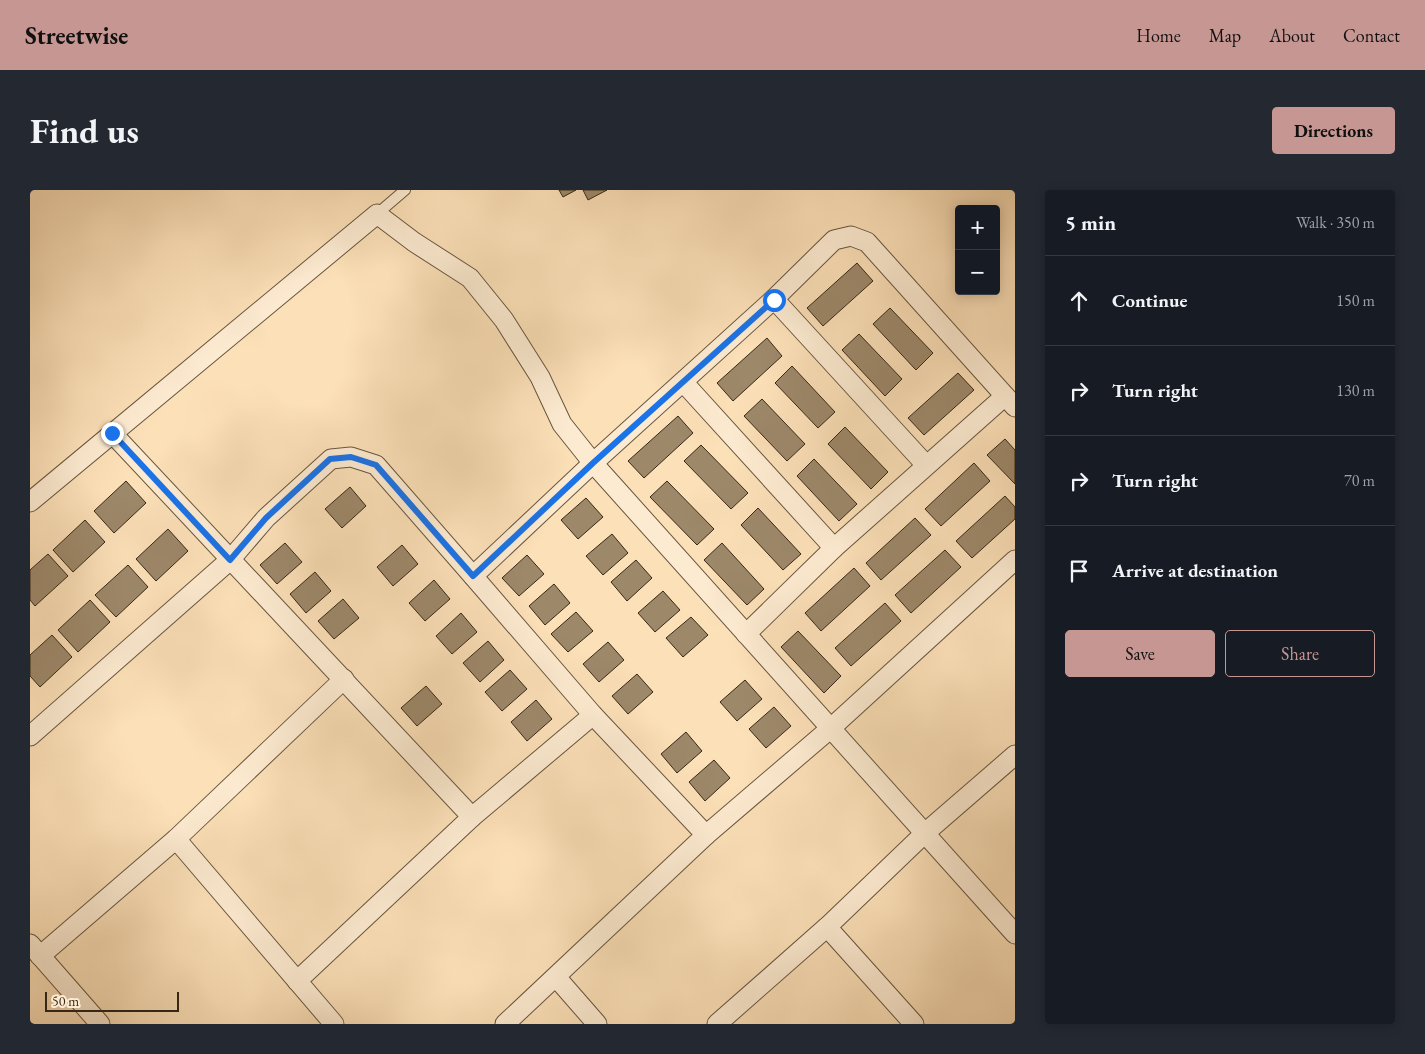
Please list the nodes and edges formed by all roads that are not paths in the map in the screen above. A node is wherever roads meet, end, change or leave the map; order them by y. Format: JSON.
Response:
{"nodes":[{"id":1,"x":405,"y":190,"type":"edge"},
{"id":2,"x":377,"y":214,"type":"junction"},
{"id":3,"x":774,"y":300,"type":"junction"},
{"id":4,"x":684,"y":382,"type":"junction"},
{"id":5,"x":1010,"y":401,"type":"edge"},
{"id":6,"x":112,"y":433,"type":"junction"},
{"id":7,"x":593,"y":463,"type":"junction"},
{"id":8,"x":926,"y":465,"type":"junction"},
{"id":9,"x":30,"y":502,"type":"edge"},
{"id":10,"x":834,"y":548,"type":"junction"},
{"id":11,"x":230,"y":560,"type":"junction"},
{"id":12,"x":1015,"y":560,"type":"edge"},
{"id":13,"x":473,"y":576,"type":"junction"},
{"id":14,"x":746,"y":634,"type":"junction"},
{"id":15,"x":344,"y":679,"type":"junction"},
{"id":16,"x":593,"y":716,"type":"junction"},
{"id":17,"x":830,"y":728,"type":"junction"},
{"id":18,"x":30,"y":736,"type":"edge"},
{"id":19,"x":1015,"y":755,"type":"edge"},
{"id":20,"x":472,"y":817,"type":"junction"},
{"id":21,"x":925,"y":833,"type":"junction"},
{"id":22,"x":706,"y":835,"type":"junction"},
{"id":23,"x":176,"y":839,"type":"junction"},
{"id":24,"x":827,"y":927,"type":"junction"},
{"id":25,"x":1015,"y":934,"type":"edge"},
{"id":26,"x":35,"y":950,"type":"edge"},
{"id":27,"x":556,"y":977,"type":"junction"},
{"id":28,"x":297,"y":981,"type":"junction"},
{"id":29,"x":100,"y":1024,"type":"edge"},
{"id":30,"x":334,"y":1024,"type":"edge"},
{"id":31,"x":505,"y":1024,"type":"edge"},
{"id":32,"x":597,"y":1024,"type":"edge"},
{"id":33,"x":717,"y":1024,"type":"edge"},
{"id":34,"x":913,"y":1024,"type":"edge"}],
"edges":[{"from":1,"to":2,"type":"lane"},
{"from":2,"to":6,"type":"street"},
{"from":2,"to":7,"type":"street"},
{"from":3,"to":4,"type":"street"},
{"from":3,"to":5,"type":"street"},
{"from":3,"to":8,"type":"street"},
{"from":4,"to":7,"type":"street"},
{"from":4,"to":10,"type":"street"},
{"from":5,"to":8,"type":"street"},
{"from":6,"to":9,"type":"street"},
{"from":6,"to":11,"type":"street"},
{"from":7,"to":13,"type":"street"},
{"from":7,"to":14,"type":"street"},
{"from":8,"to":10,"type":"street"},
{"from":10,"to":14,"type":"street"},
{"from":11,"to":13,"type":"street"},
{"from":11,"to":15,"type":"street"},
{"from":11,"to":18,"type":"street"},
{"from":12,"to":17,"type":"street"},
{"from":13,"to":16,"type":"street"},
{"from":14,"to":17,"type":"street"},
{"from":15,"to":20,"type":"street"},
{"from":15,"to":23,"type":"street"},
{"from":16,"to":20,"type":"street"},
{"from":16,"to":22,"type":"street"},
{"from":17,"to":21,"type":"street"},
{"from":17,"to":22,"type":"street"},
{"from":19,"to":21,"type":"street"},
{"from":20,"to":28,"type":"street"},
{"from":21,"to":24,"type":"street"},
{"from":21,"to":25,"type":"street"},
{"from":22,"to":27,"type":"street"},
{"from":23,"to":26,"type":"street"},
{"from":23,"to":28,"type":"street"},
{"from":24,"to":33,"type":"street"},
{"from":24,"to":34,"type":"street"},
{"from":26,"to":29,"type":"street"},
{"from":27,"to":31,"type":"street"},
{"from":27,"to":32,"type":"street"},
{"from":28,"to":30,"type":"street"}]}
